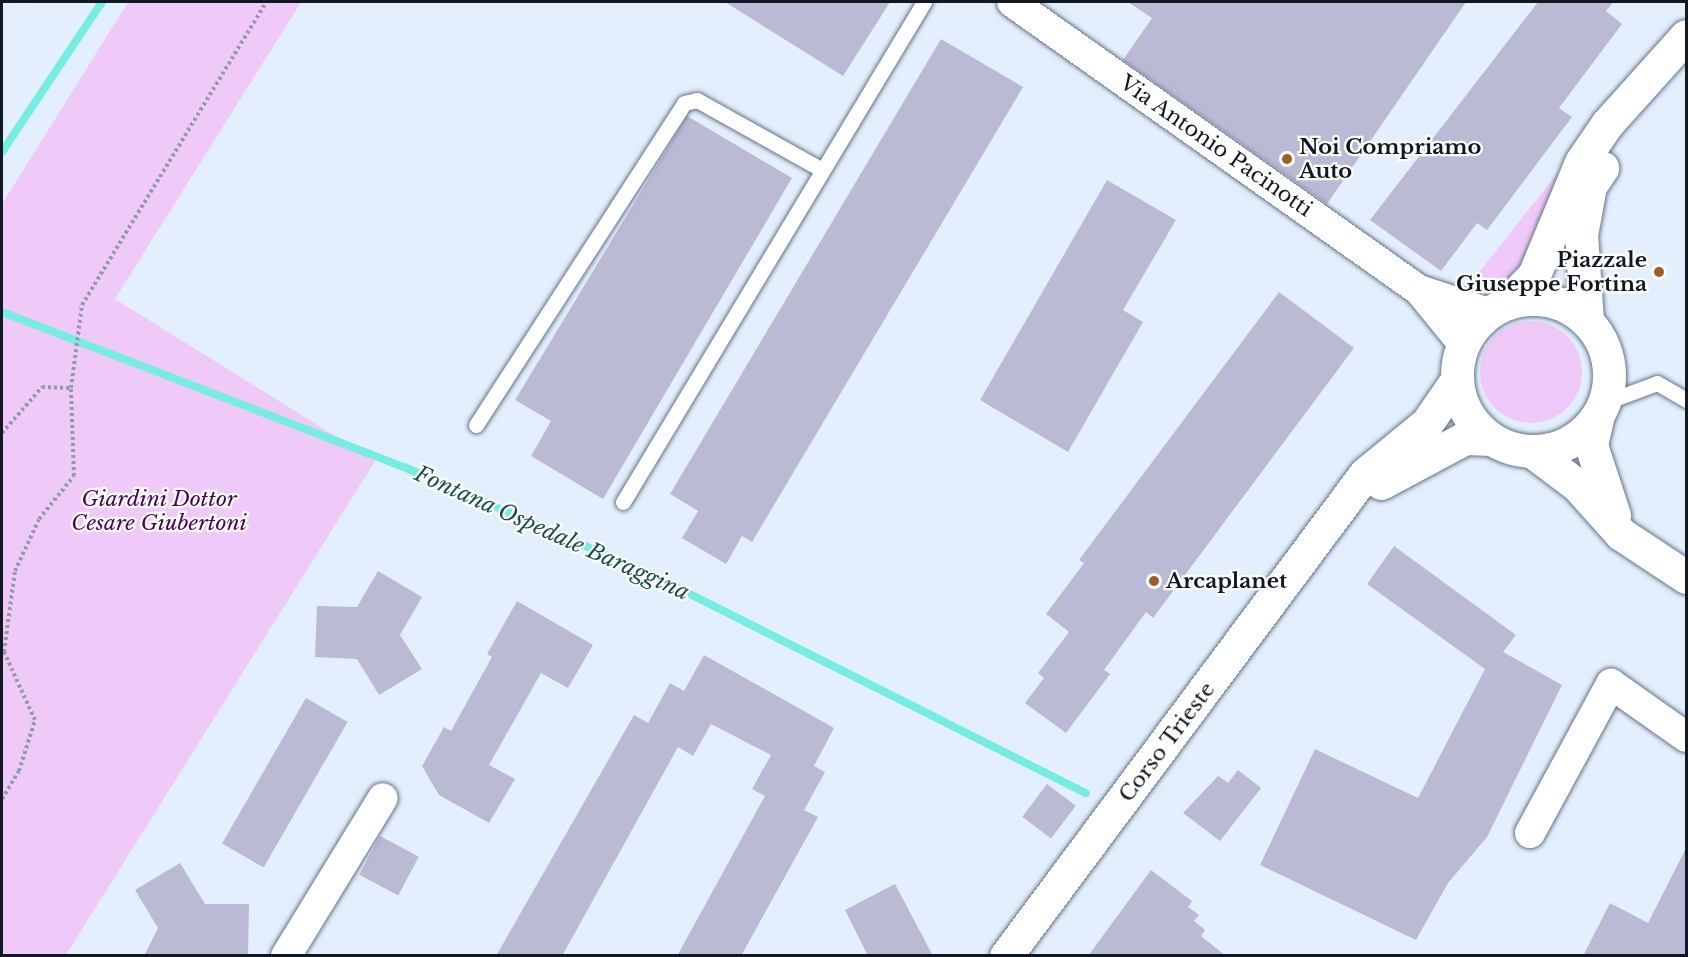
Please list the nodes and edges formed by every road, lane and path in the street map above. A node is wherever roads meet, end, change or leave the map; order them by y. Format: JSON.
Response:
{"nodes":[{"id":1,"x":266,"y":2,"type":"edge"},
{"id":2,"x":924,"y":2,"type":"edge"},
{"id":3,"x":1012,"y":2,"type":"edge"},
{"id":4,"x":1686,"y":36,"type":"edge"},
{"id":5,"x":1686,"y":67,"type":"edge"},
{"id":6,"x":822,"y":170,"type":"junction"},
{"id":7,"x":1419,"y":290,"type":"junction"},
{"id":8,"x":1498,"y":308,"type":"junction"},
{"id":9,"x":1587,"y":320,"type":"junction"},
{"id":10,"x":1463,"y":344,"type":"junction"},
{"id":11,"x":1456,"y":381,"type":"junction"},
{"id":12,"x":70,"y":388,"type":"junction"},
{"id":13,"x":1686,"y":400,"type":"edge"},
{"id":14,"x":1601,"y":410,"type":"junction"},
{"id":15,"x":476,"y":425,"type":"dead end"},
{"id":16,"x":2,"y":433,"type":"edge"},
{"id":17,"x":1491,"y":439,"type":"junction"},
{"id":18,"x":1533,"y":452,"type":"junction"},
{"id":19,"x":623,"y":502,"type":"dead end"},
{"id":20,"x":1327,"y":529,"type":"junction"},
{"id":21,"x":1621,"y":534,"type":"junction"},
{"id":22,"x":1680,"y":578,"type":"edge"},
{"id":23,"x":1686,"y":737,"type":"edge"},
{"id":24,"x":383,"y":798,"type":"dead end"},
{"id":25,"x":2,"y":799,"type":"edge"},
{"id":26,"x":1530,"y":833,"type":"dead end"},
{"id":27,"x":286,"y":956,"type":"edge"},
{"id":28,"x":1006,"y":956,"type":"edge"}],
"edges":[{"from":1,"to":12,"type":"path"},
{"from":2,"to":6,"type":"lane"},
{"from":3,"to":7,"type":"street","name":"Via Antonio Pacinotti"},
{"from":4,"to":8,"type":"main road"},
{"from":5,"to":9,"type":"main road"},
{"from":6,"to":15,"type":"lane"},
{"from":6,"to":19,"type":"lane"},
{"from":7,"to":8,"type":"street","name":"Via Antonio Pacinotti"},
{"from":7,"to":10,"type":"street","name":"Via Antonio Pacinotti"},
{"from":8,"to":9,"type":"main road"},
{"from":8,"to":10,"type":"main road"},
{"from":9,"to":14,"type":"main road"},
{"from":10,"to":11,"type":"main road"},
{"from":11,"to":17,"type":"main road"},
{"from":11,"to":20,"type":"main road","name":"Corso Trieste"},
{"from":12,"to":16,"type":"path"},
{"from":12,"to":25,"type":"path"},
{"from":13,"to":14,"type":"lane"},
{"from":14,"to":18,"type":"main road"},
{"from":14,"to":21,"type":"main road"},
{"from":17,"to":18,"type":"main road"},
{"from":17,"to":20,"type":"main road","name":"Corso Trieste"},
{"from":18,"to":21,"type":"main road"},
{"from":20,"to":28,"type":"main road","name":"Corso Trieste"},
{"from":21,"to":22,"type":"main road"},
{"from":23,"to":26,"type":"street"},
{"from":24,"to":27,"type":"street"}]}
